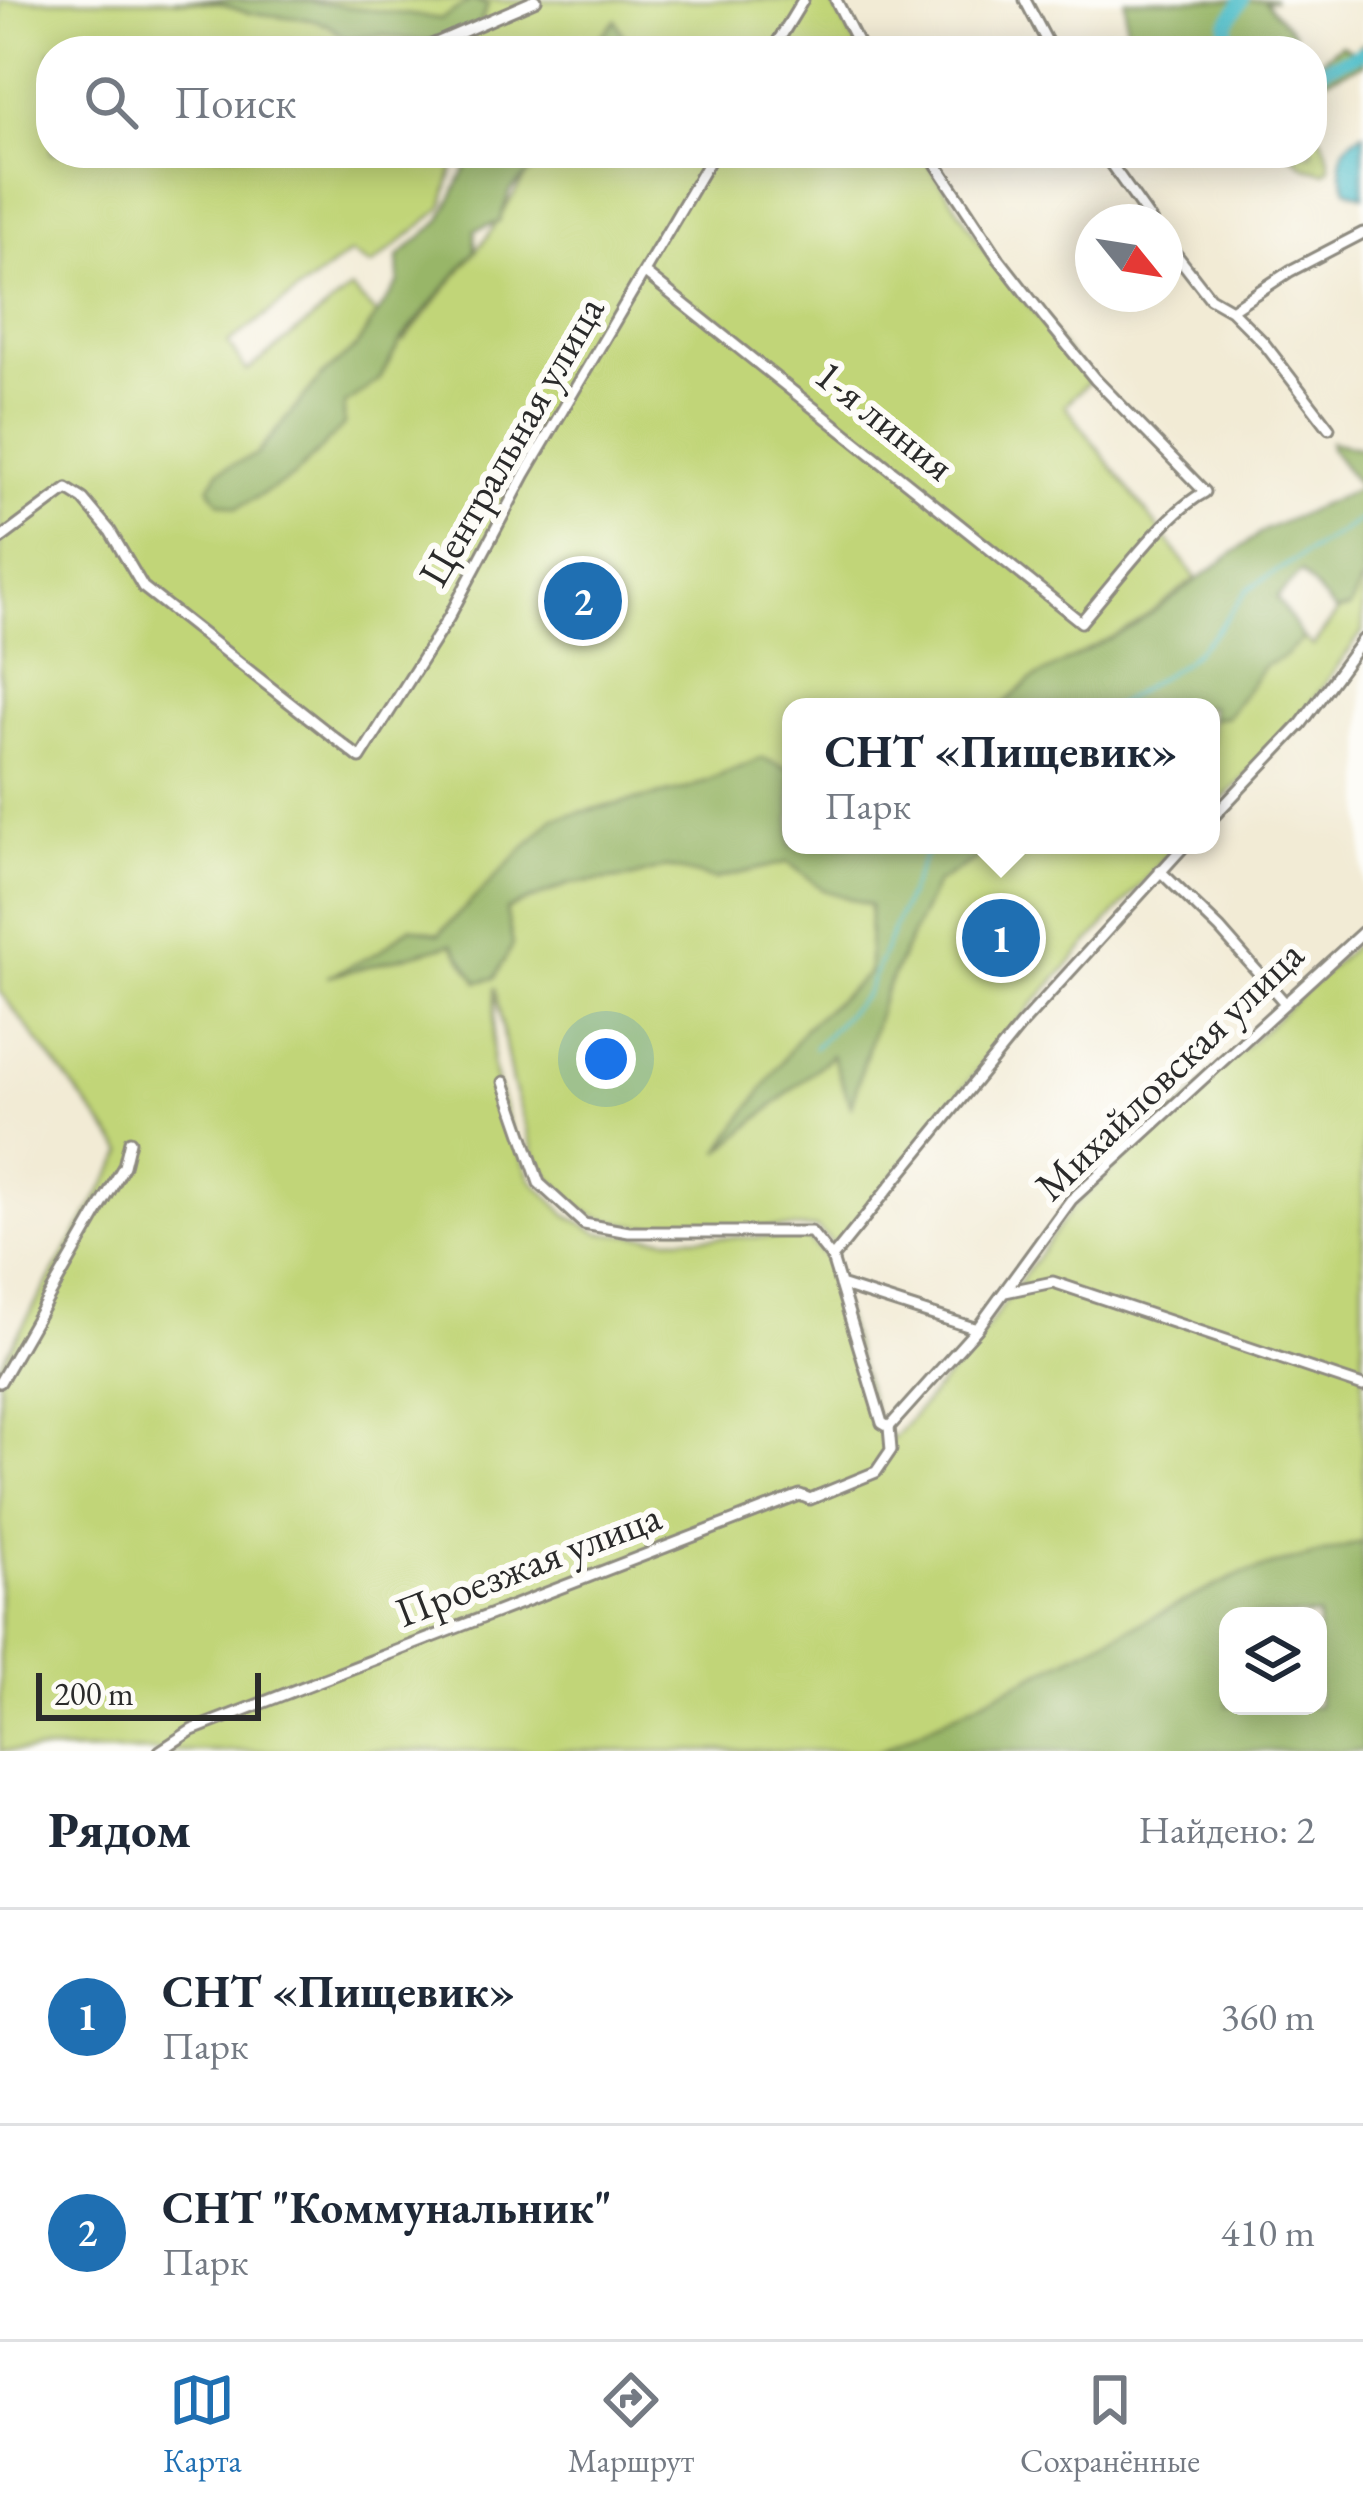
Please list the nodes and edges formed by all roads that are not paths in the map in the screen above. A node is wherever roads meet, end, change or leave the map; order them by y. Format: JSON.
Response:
{"nodes":[{"id":1,"x":536,"y":0,"type":"edge"},
{"id":2,"x":803,"y":0,"type":"edge"},
{"id":3,"x":836,"y":0,"type":"edge"},
{"id":4,"x":1025,"y":0,"type":"edge"},
{"id":5,"x":453,"y":36,"type":"edge"},
{"id":6,"x":781,"y":36,"type":"edge"},
{"id":7,"x":854,"y":36,"type":"edge"},
{"id":8,"x":1044,"y":36,"type":"edge"},
{"id":9,"x":705,"y":168,"type":"edge"},
{"id":10,"x":939,"y":168,"type":"edge"},
{"id":11,"x":1114,"y":168,"type":"edge"},
{"id":12,"x":1139,"y":204,"type":"edge"},
{"id":13,"x":1363,"y":233,"type":"edge"},
{"id":14,"x":1183,"y":263,"type":"edge"},
{"id":15,"x":645,"y":274,"type":"junction"},
{"id":16,"x":1231,"y":310,"type":"junction"},
{"id":17,"x":1329,"y":428,"type":"dead end"},
{"id":18,"x":0,"y":539,"type":"edge"},
{"id":19,"x":1363,"y":640,"type":"edge"},
{"id":20,"x":1220,"y":810,"type":"edge"},
{"id":21,"x":1176,"y":854,"type":"edge"},
{"id":22,"x":1160,"y":871,"type":"junction"},
{"id":23,"x":1363,"y":932,"type":"edge"},
{"id":24,"x":1285,"y":1004,"type":"junction"},
{"id":25,"x":504,"y":1082,"type":"dead end"},
{"id":26,"x":130,"y":1141,"type":"dead end"},
{"id":27,"x":832,"y":1258,"type":"junction"},
{"id":28,"x":840,"y":1285,"type":"junction"},
{"id":29,"x":1004,"y":1292,"type":"junction"},
{"id":30,"x":977,"y":1329,"type":"junction"},
{"id":31,"x":0,"y":1382,"type":"edge"},
{"id":32,"x":1363,"y":1386,"type":"edge"},
{"id":33,"x":889,"y":1427,"type":"junction"},
{"id":34,"x":160,"y":1751,"type":"edge"}],
"edges":[{"from":1,"to":5,"type":"street"},
{"from":2,"to":6,"type":"street"},
{"from":3,"to":7,"type":"street"},
{"from":4,"to":8,"type":"street"},
{"from":9,"to":15,"type":"street","name":"Центральная улица"},
{"from":10,"to":15,"type":"street","name":"1-я линия"},
{"from":11,"to":12,"type":"street"},
{"from":13,"to":16,"type":"street"},
{"from":14,"to":16,"type":"street"},
{"from":15,"to":18,"type":"street","name":"Центральная улица"},
{"from":16,"to":17,"type":"street"},
{"from":19,"to":20,"type":"street"},
{"from":21,"to":22,"type":"street"},
{"from":22,"to":24,"type":"street"},
{"from":22,"to":27,"type":"street"},
{"from":23,"to":24,"type":"street","name":"Михайловская улица"},
{"from":24,"to":29,"type":"street","name":"Михайловская улица"},
{"from":25,"to":27,"type":"street"},
{"from":26,"to":31,"type":"street"},
{"from":27,"to":28,"type":"street"},
{"from":28,"to":30,"type":"street"},
{"from":28,"to":33,"type":"street"},
{"from":29,"to":30,"type":"street","name":"Михайловская улица"},
{"from":29,"to":32,"type":"street"},
{"from":30,"to":33,"type":"street","name":"Михайловская улица"},
{"from":33,"to":34,"type":"street","name":"Проезжая улица"}]}
